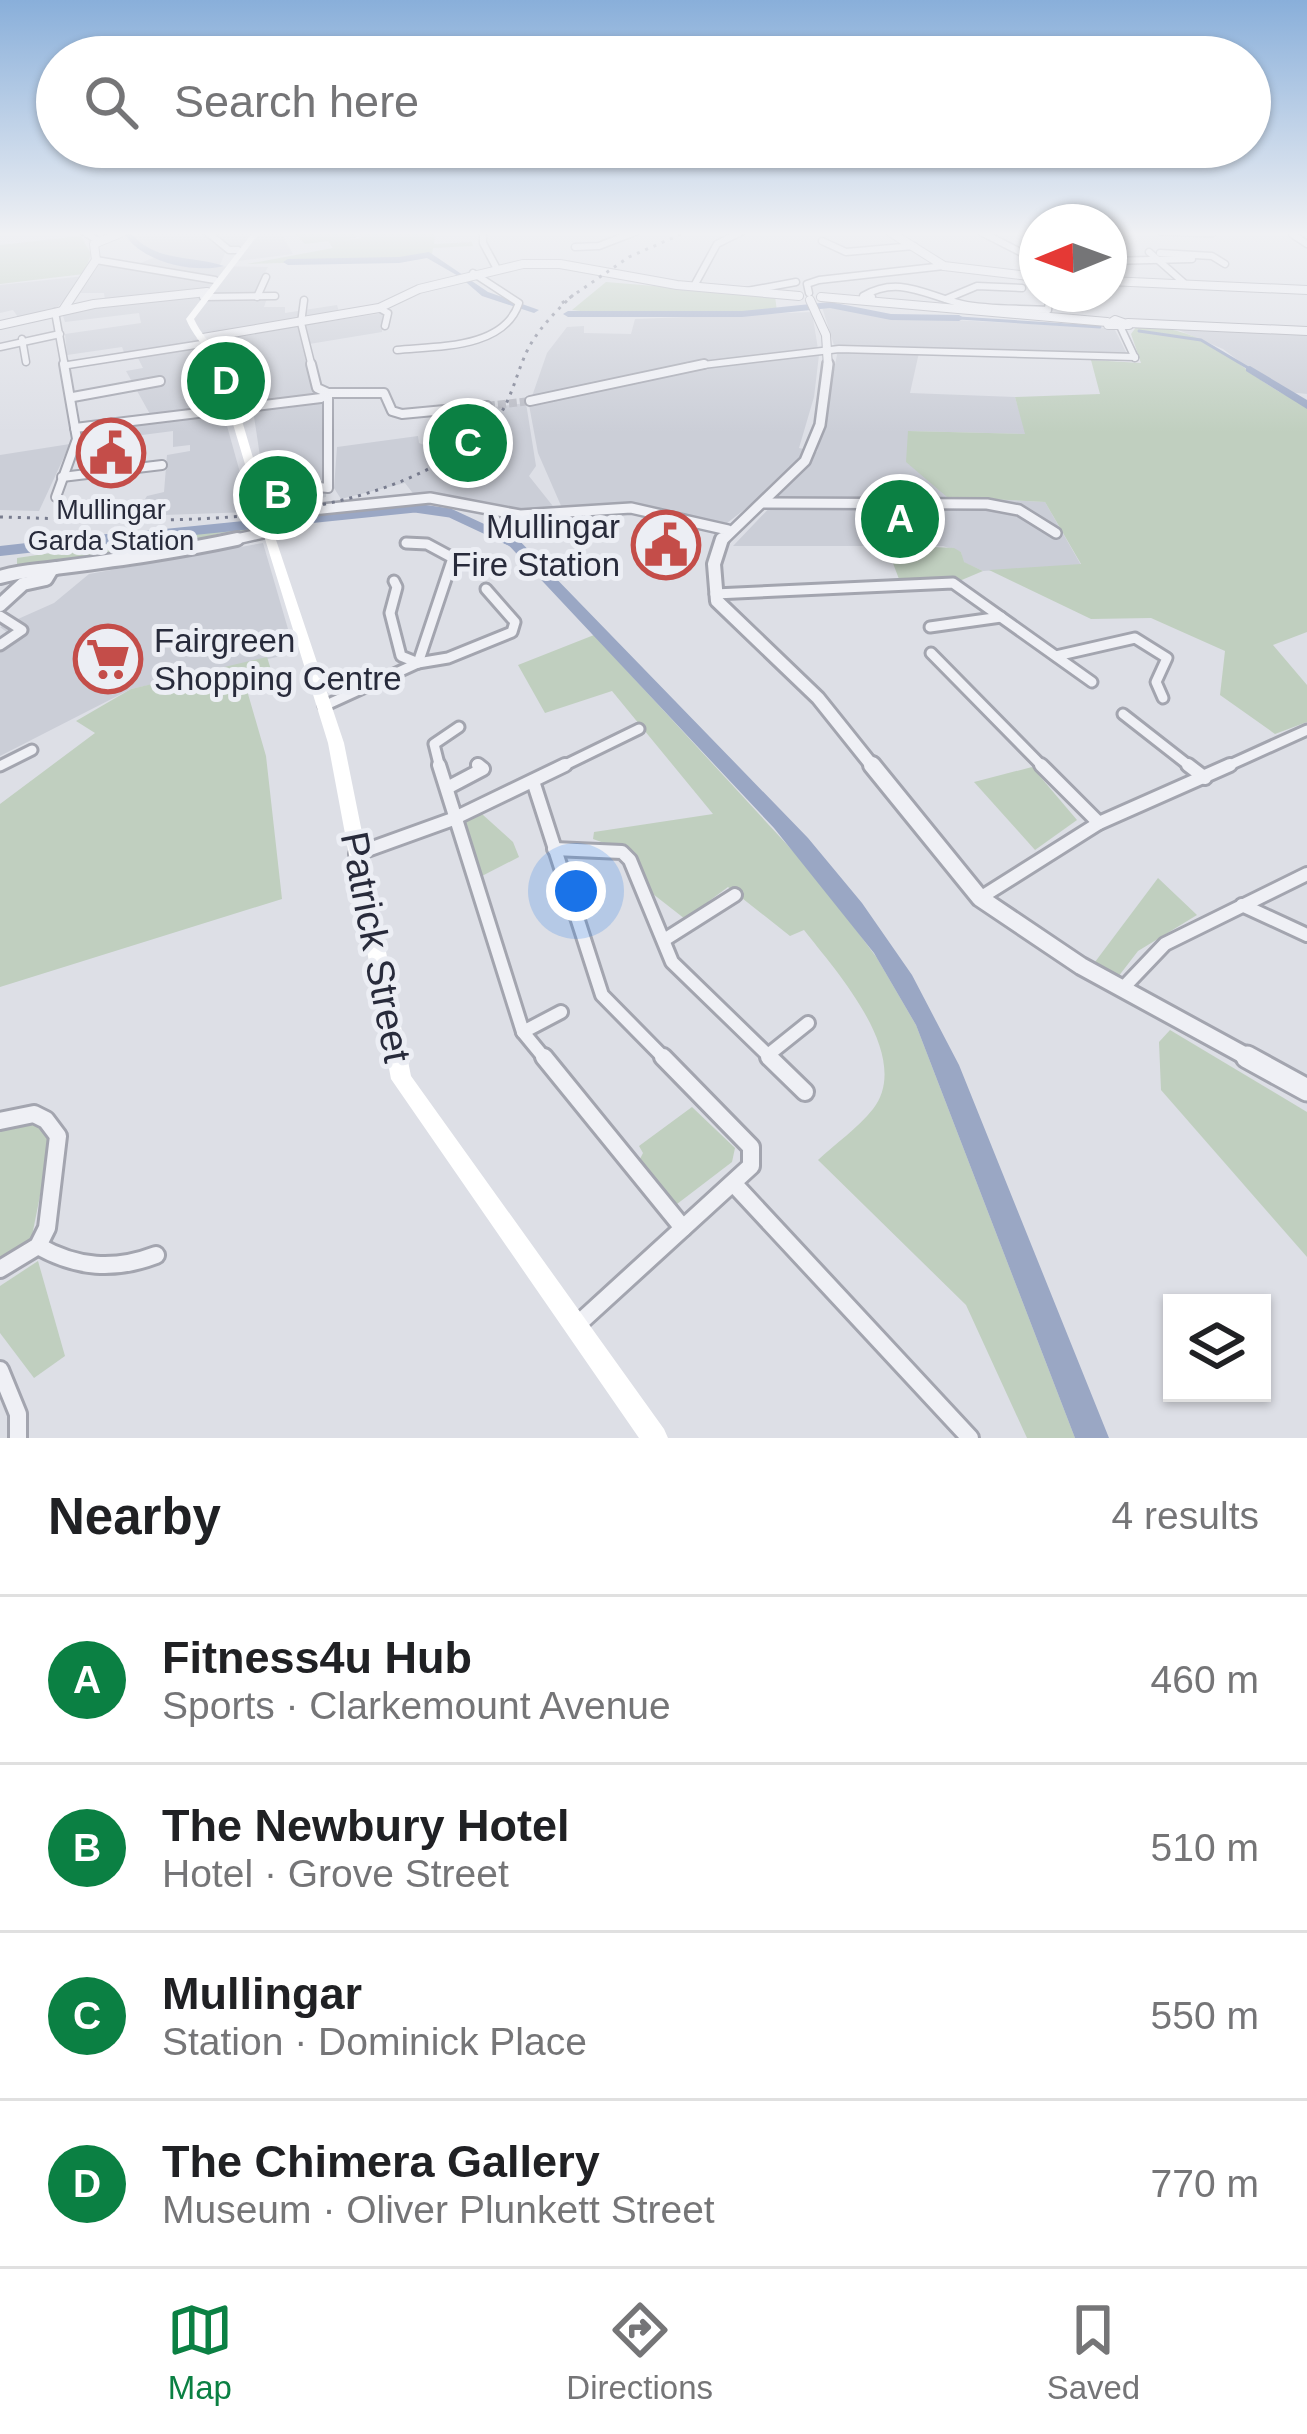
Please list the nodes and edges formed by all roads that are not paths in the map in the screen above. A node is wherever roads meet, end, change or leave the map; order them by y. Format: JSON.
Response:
{"nodes":[{"id":1,"x":68,"y":299,"type":"edge"},
{"id":2,"x":161,"y":299,"type":"edge"},
{"id":3,"x":202,"y":299,"type":"edge"},
{"id":4,"x":395,"y":299,"type":"edge"},
{"id":5,"x":508,"y":299,"type":"edge"},
{"id":6,"x":806,"y":299,"type":"edge"},
{"id":7,"x":934,"y":299,"type":"edge"},
{"id":8,"x":952,"y":299,"type":"edge"},
{"id":9,"x":304,"y":300,"type":"dead end"},
{"id":10,"x":812,"y":300,"type":"junction"},
{"id":11,"x":945,"y":303,"type":"junction"},
{"id":12,"x":379,"y":308,"type":"junction"},
{"id":13,"x":1019,"y":309,"type":"edge"},
{"id":14,"x":59,"y":311,"type":"junction"},
{"id":15,"x":301,"y":323,"type":"junction"},
{"id":16,"x":0,"y":324,"type":"edge"},
{"id":17,"x":385,"y":326,"type":"dead end"},
{"id":18,"x":1124,"y":326,"type":"junction"},
{"id":19,"x":1307,"y":331,"type":"edge"},
{"id":20,"x":59,"y":334,"type":"junction"},
{"id":21,"x":22,"y":339,"type":"junction"},
{"id":22,"x":206,"y":341,"type":"junction"},
{"id":23,"x":0,"y":347,"type":"edge"},
{"id":24,"x":397,"y":350,"type":"dead end"},
{"id":25,"x":829,"y":350,"type":"junction"},
{"id":26,"x":26,"y":362,"type":"dead end"},
{"id":27,"x":68,"y":365,"type":"junction"},
{"id":28,"x":160,"y":381,"type":"dead end"},
{"id":29,"x":328,"y":393,"type":"junction"},
{"id":30,"x":73,"y":397,"type":"junction"},
{"id":31,"x":530,"y":401,"type":"tunnel mouth"},
{"id":32,"x":487,"y":406,"type":"tunnel mouth"},
{"id":33,"x":234,"y":407,"type":"junction"},
{"id":34,"x":75,"y":428,"type":"junction"},
{"id":35,"x":162,"y":465,"type":"dead end"},
{"id":36,"x":62,"y":477,"type":"junction"},
{"id":37,"x":252,"y":480,"type":"junction"},
{"id":38,"x":56,"y":497,"type":"dead end"},
{"id":39,"x":764,"y":503,"type":"junction"},
{"id":40,"x":264,"y":518,"type":"junction"},
{"id":41,"x":728,"y":530,"type":"junction"},
{"id":42,"x":1056,"y":533,"type":"dead end"},
{"id":43,"x":406,"y":543,"type":"dead end"},
{"id":44,"x":0,"y":577,"type":"edge"},
{"id":45,"x":19,"y":579,"type":"junction"},
{"id":46,"x":394,"y":580,"type":"dead end"},
{"id":47,"x":486,"y":589,"type":"dead end"},
{"id":48,"x":715,"y":594,"type":"junction"},
{"id":49,"x":0,"y":605,"type":"edge"},
{"id":50,"x":0,"y":616,"type":"edge"},
{"id":51,"x":1000,"y":617,"type":"junction"},
{"id":52,"x":930,"y":627,"type":"dead end"},
{"id":53,"x":0,"y":645,"type":"edge"},
{"id":54,"x":931,"y":652,"type":"dead end"},
{"id":55,"x":1056,"y":656,"type":"junction"},
{"id":56,"x":418,"y":663,"type":"junction"},
{"id":57,"x":1092,"y":682,"type":"dead end"},
{"id":58,"x":1163,"y":698,"type":"dead end"},
{"id":59,"x":324,"y":706,"type":"junction"},
{"id":60,"x":1124,"y":714,"type":"dead end"},
{"id":61,"x":459,"y":727,"type":"dead end"},
{"id":62,"x":639,"y":729,"type":"dead end"},
{"id":63,"x":1307,"y":730,"type":"edge"},
{"id":64,"x":32,"y":750,"type":"dead end"},
{"id":65,"x":477,"y":764,"type":"dead end"},
{"id":66,"x":0,"y":766,"type":"edge"},
{"id":67,"x":1205,"y":778,"type":"junction"},
{"id":68,"x":533,"y":782,"type":"junction"},
{"id":69,"x":447,"y":788,"type":"junction"},
{"id":70,"x":453,"y":819,"type":"junction"},
{"id":71,"x":1099,"y":823,"type":"junction"},
{"id":72,"x":554,"y":849,"type":"junction"},
{"id":73,"x":356,"y":854,"type":"junction"},
{"id":74,"x":1307,"y":874,"type":"edge"},
{"id":75,"x":735,"y":895,"type":"dead end"},
{"id":76,"x":980,"y":898,"type":"junction"},
{"id":77,"x":1242,"y":904,"type":"junction"},
{"id":78,"x":1307,"y":934,"type":"edge"},
{"id":79,"x":664,"y":940,"type":"junction"},
{"id":80,"x":1124,"y":987,"type":"junction"},
{"id":81,"x":561,"y":1012,"type":"dead end"},
{"id":82,"x":808,"y":1024,"type":"dead end"},
{"id":83,"x":523,"y":1032,"type":"junction"},
{"id":84,"x":768,"y":1055,"type":"junction"},
{"id":85,"x":1307,"y":1090,"type":"edge"},
{"id":86,"x":806,"y":1091,"type":"dead end"},
{"id":87,"x":0,"y":1121,"type":"edge"},
{"id":88,"x":734,"y":1184,"type":"junction"},
{"id":89,"x":683,"y":1228,"type":"junction"},
{"id":90,"x":38,"y":1246,"type":"junction"},
{"id":91,"x":156,"y":1255,"type":"dead end"},
{"id":92,"x":0,"y":1270,"type":"edge"},
{"id":93,"x":576,"y":1326,"type":"junction"},
{"id":94,"x":0,"y":1370,"type":"edge"},
{"id":95,"x":651,"y":1437,"type":"edge"},
{"id":96,"x":18,"y":1438,"type":"edge"},
{"id":97,"x":970,"y":1438,"type":"edge"}],
"edges":[{"from":1,"to":14,"type":"street"},
{"from":2,"to":14,"type":"street"},
{"from":3,"to":22,"type":"main road"},
{"from":4,"to":12,"type":"street"},
{"from":5,"to":24,"type":"street"},
{"from":6,"to":10,"type":"street"},
{"from":7,"to":11,"type":"street"},
{"from":8,"to":11,"type":"street"},
{"from":9,"to":15,"type":"street"},
{"from":10,"to":11,"type":"street"},
{"from":10,"to":25,"type":"street"},
{"from":11,"to":13,"type":"street"},
{"from":11,"to":18,"type":"street"},
{"from":12,"to":15,"type":"street"},
{"from":12,"to":17,"type":"street"},
{"from":14,"to":16,"type":"street"},
{"from":14,"to":20,"type":"street"},
{"from":15,"to":22,"type":"street"},
{"from":15,"to":29,"type":"street"},
{"from":18,"to":19,"type":"street"},
{"from":18,"to":25,"type":"street"},
{"from":20,"to":21,"type":"street"},
{"from":20,"to":27,"type":"street"},
{"from":21,"to":23,"type":"street"},
{"from":21,"to":26,"type":"street"},
{"from":22,"to":27,"type":"street"},
{"from":22,"to":33,"type":"main road","name":"Patrick Street"},
{"from":25,"to":31,"type":"street"},
{"from":25,"to":39,"type":"street"},
{"from":27,"to":30,"type":"street"},
{"from":28,"to":30,"type":"street"},
{"from":29,"to":32,"type":"street"},
{"from":29,"to":33,"type":"street"},
{"from":29,"to":37,"type":"street"},
{"from":30,"to":34,"type":"street"},
{"from":33,"to":34,"type":"street"},
{"from":33,"to":37,"type":"main road","name":"Patrick Street"},
{"from":34,"to":36,"type":"street"},
{"from":35,"to":36,"type":"street"},
{"from":36,"to":38,"type":"street"},
{"from":37,"to":40,"type":"main road","name":"Patrick Street"},
{"from":39,"to":41,"type":"street"},
{"from":39,"to":42,"type":"street"},
{"from":40,"to":41,"type":"street"},
{"from":40,"to":45,"type":"street"},
{"from":40,"to":59,"type":"main road","name":"Patrick Street"},
{"from":41,"to":48,"type":"street"},
{"from":43,"to":56,"type":"street"},
{"from":44,"to":45,"type":"street"},
{"from":45,"to":49,"type":"street"},
{"from":46,"to":56,"type":"street"},
{"from":47,"to":56,"type":"street"},
{"from":48,"to":51,"type":"street"},
{"from":48,"to":76,"type":"street"},
{"from":50,"to":53,"type":"street"},
{"from":51,"to":52,"type":"street"},
{"from":51,"to":55,"type":"street"},
{"from":54,"to":71,"type":"street"},
{"from":55,"to":57,"type":"street"},
{"from":55,"to":58,"type":"street"},
{"from":56,"to":59,"type":"street"},
{"from":59,"to":73,"type":"main road","name":"Patrick Street"},
{"from":60,"to":67,"type":"street"},
{"from":61,"to":69,"type":"street"},
{"from":62,"to":68,"type":"street"},
{"from":63,"to":67,"type":"street"},
{"from":64,"to":66,"type":"street"},
{"from":65,"to":69,"type":"street"},
{"from":67,"to":71,"type":"street"},
{"from":68,"to":70,"type":"street"},
{"from":68,"to":72,"type":"street"},
{"from":69,"to":70,"type":"street"},
{"from":70,"to":73,"type":"street"},
{"from":70,"to":83,"type":"street"},
{"from":71,"to":76,"type":"street"},
{"from":72,"to":79,"type":"street"},
{"from":72,"to":88,"type":"street"},
{"from":73,"to":93,"type":"main road","name":"Patrick Street"},
{"from":74,"to":77,"type":"street"},
{"from":75,"to":79,"type":"street"},
{"from":76,"to":80,"type":"street"},
{"from":77,"to":78,"type":"street"},
{"from":77,"to":80,"type":"street"},
{"from":79,"to":84,"type":"street"},
{"from":80,"to":85,"type":"street"},
{"from":81,"to":83,"type":"street"},
{"from":82,"to":84,"type":"street"},
{"from":83,"to":89,"type":"street"},
{"from":84,"to":86,"type":"street"},
{"from":87,"to":90,"type":"street"},
{"from":88,"to":89,"type":"street"},
{"from":88,"to":97,"type":"street"},
{"from":89,"to":93,"type":"street"},
{"from":90,"to":91,"type":"street"},
{"from":90,"to":92,"type":"street"},
{"from":93,"to":95,"type":"main road","name":"Patrick Street"},
{"from":94,"to":96,"type":"street"}]}
